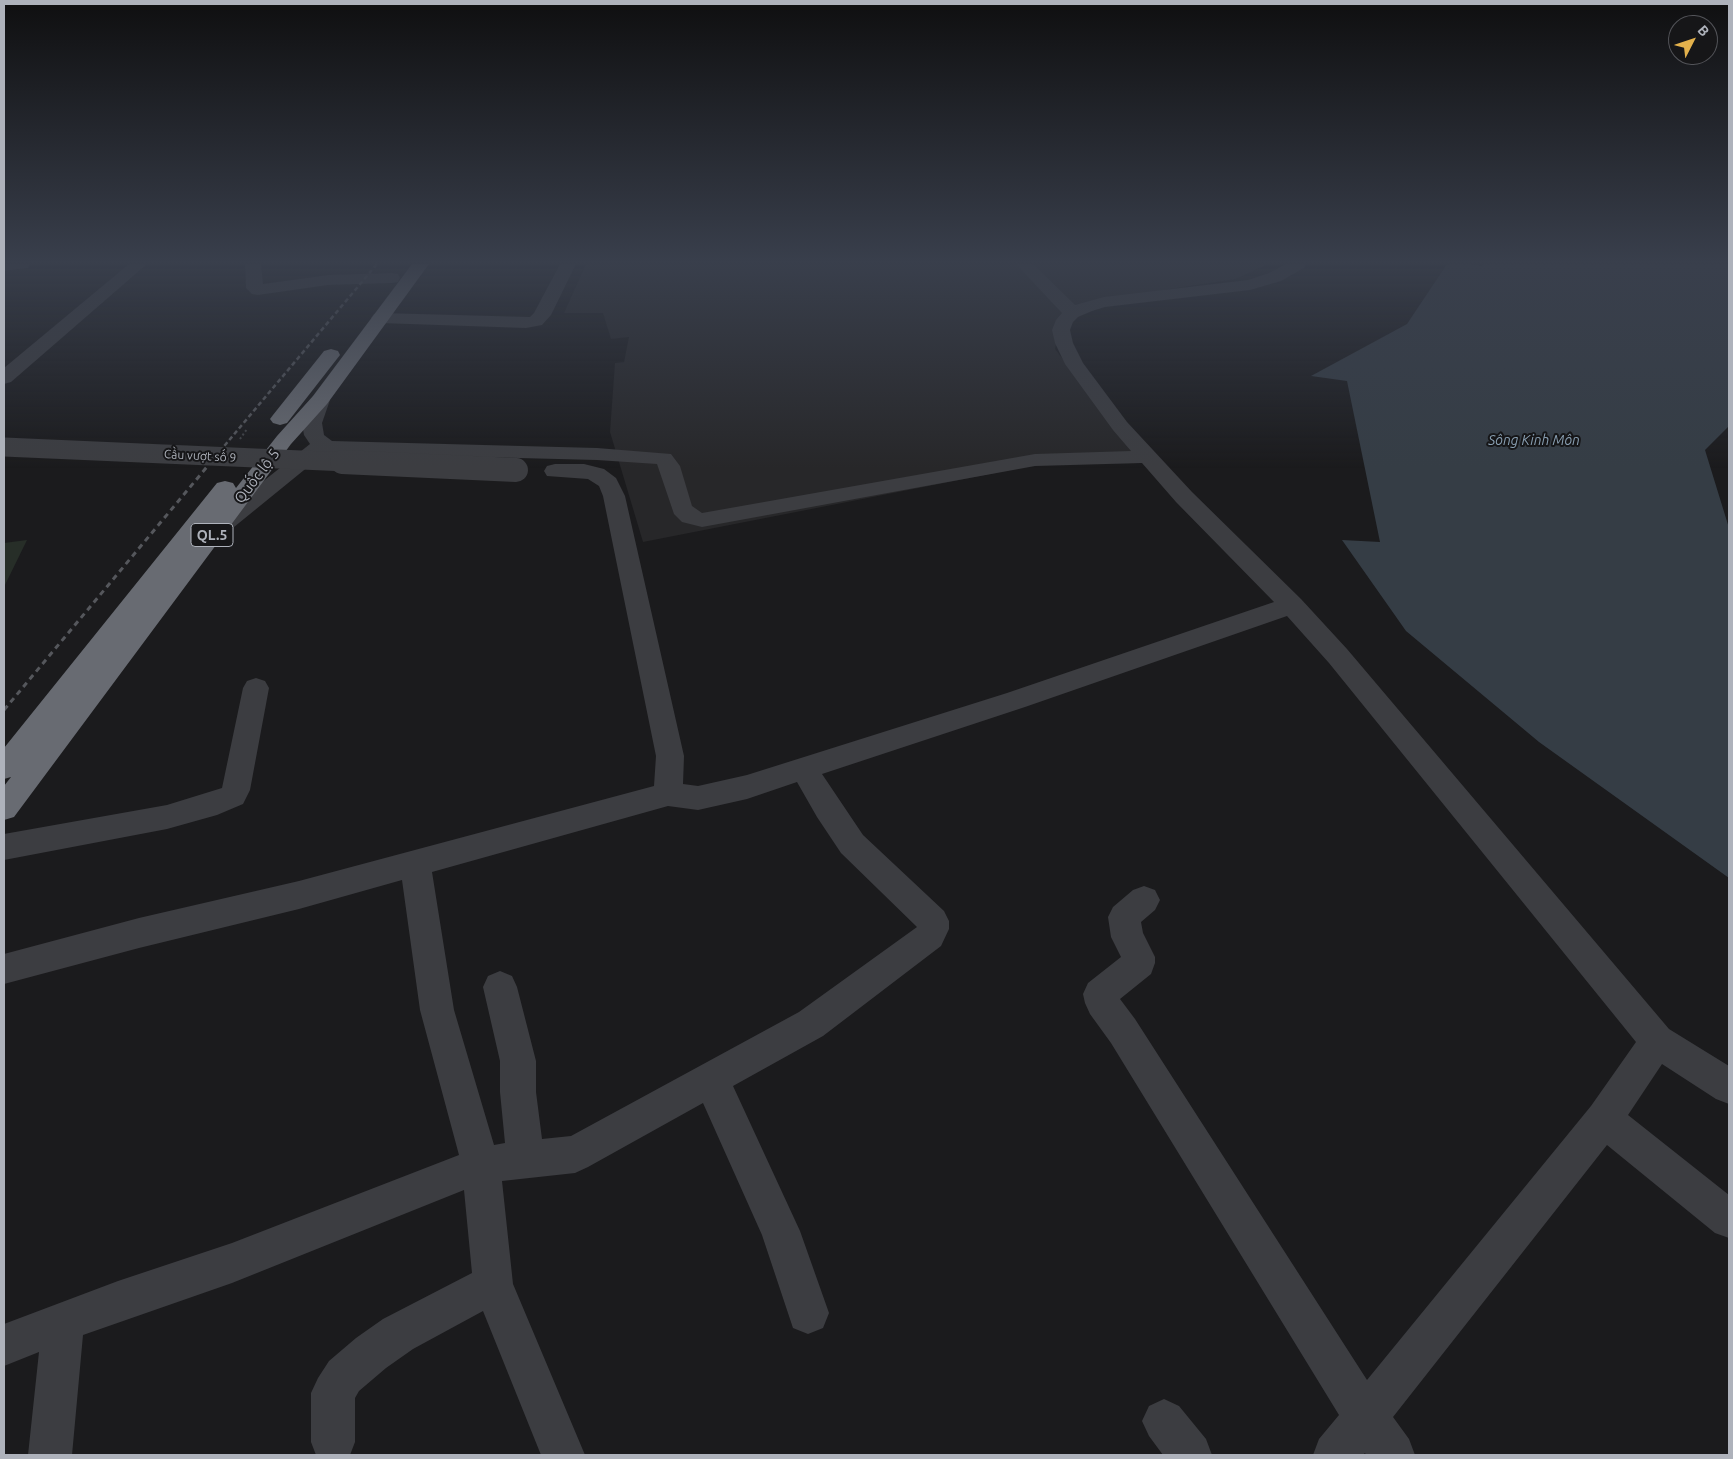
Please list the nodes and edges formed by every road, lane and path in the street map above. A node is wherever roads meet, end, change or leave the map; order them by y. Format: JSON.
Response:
{"nodes":[{"id":1,"x":58,"y":332,"type":"edge"},
{"id":2,"x":349,"y":332,"type":"edge"},
{"id":3,"x":370,"y":332,"type":"edge"},
{"id":4,"x":1061,"y":332,"type":"edge"},
{"id":5,"x":4,"y":378,"type":"edge"},
{"id":6,"x":320,"y":400,"type":"junction"},
{"id":7,"x":323,"y":445,"type":"junction"},
{"id":8,"x":4,"y":447,"type":"edge"},
{"id":9,"x":597,"y":454,"type":"junction"},
{"id":10,"x":1148,"y":457,"type":"junction"},
{"id":11,"x":214,"y":532,"type":"junction"},
{"id":12,"x":628,"y":560,"type":"junction"},
{"id":13,"x":1292,"y":605,"type":"junction"},
{"id":14,"x":256,"y":688,"type":"dead end"},
{"id":15,"x":4,"y":768,"type":"edge"},
{"id":16,"x":804,"y":769,"type":"junction"},
{"id":17,"x":668,"y":794,"type":"junction"},
{"id":18,"x":4,"y":808,"type":"edge"},
{"id":19,"x":4,"y":847,"type":"edge"},
{"id":20,"x":415,"y":864,"type":"junction"},
{"id":21,"x":1144,"y":900,"type":"dead end"},
{"id":22,"x":4,"y":969,"type":"edge"},
{"id":23,"x":500,"y":987,"type":"dead end"},
{"id":24,"x":1657,"y":1041,"type":"junction"},
{"id":25,"x":712,"y":1080,"type":"junction"},
{"id":26,"x":1729,"y":1086,"type":"edge"},
{"id":27,"x":1604,"y":1119,"type":"junction"},
{"id":28,"x":526,"y":1160,"type":"junction"},
{"id":29,"x":481,"y":1166,"type":"junction"},
{"id":30,"x":1729,"y":1219,"type":"edge"},
{"id":31,"x":494,"y":1284,"type":"junction"},
{"id":32,"x":808,"y":1313,"type":"dead end"},
{"id":33,"x":63,"y":1322,"type":"junction"},
{"id":34,"x":4,"y":1345,"type":"edge"},
{"id":35,"x":1365,"y":1416,"type":"junction"},
{"id":36,"x":1164,"y":1421,"type":"dead end"},
{"id":37,"x":333,"y":1442,"type":"dead end"},
{"id":38,"x":50,"y":1455,"type":"edge"},
{"id":39,"x":563,"y":1455,"type":"edge"},
{"id":40,"x":1190,"y":1455,"type":"edge"},
{"id":41,"x":1335,"y":1455,"type":"edge"},
{"id":42,"x":1393,"y":1455,"type":"edge"}],
"edges":[{"from":1,"to":5,"type":"street"},
{"from":2,"to":15,"type":"highway","name":"Quốc lộ 5","number":"QL.5"},
{"from":3,"to":6,"type":"highway","name":"Quốc lộ 5","number":"QL.5"},
{"from":4,"to":10,"type":"street"},
{"from":6,"to":7,"type":"street"},
{"from":6,"to":11,"type":"highway","name":"Quốc lộ 5","number":"QL.5"},
{"from":7,"to":9,"type":"street"},
{"from":7,"to":11,"type":"street"},
{"from":8,"to":12,"type":"street","name":"Cầu vượt số 9","bridge":true},
{"from":9,"to":10,"type":"street"},
{"from":9,"to":12,"type":"street"},
{"from":10,"to":13,"type":"street"},
{"from":11,"to":18,"type":"highway","name":"Quốc lộ 5","number":"QL.5"},
{"from":12,"to":17,"type":"street","name":"Cầu vượt số 9"},
{"from":13,"to":16,"type":"street"},
{"from":13,"to":24,"type":"street"},
{"from":14,"to":19,"type":"street"},
{"from":16,"to":17,"type":"street"},
{"from":16,"to":25,"type":"street"},
{"from":17,"to":20,"type":"street"},
{"from":20,"to":22,"type":"street"},
{"from":20,"to":29,"type":"street"},
{"from":21,"to":35,"type":"street"},
{"from":23,"to":28,"type":"street"},
{"from":24,"to":26,"type":"street"},
{"from":24,"to":27,"type":"street"},
{"from":25,"to":28,"type":"street"},
{"from":25,"to":32,"type":"street"},
{"from":27,"to":30,"type":"street"},
{"from":27,"to":35,"type":"street"},
{"from":28,"to":29,"type":"street"},
{"from":29,"to":31,"type":"street"},
{"from":29,"to":33,"type":"street"},
{"from":31,"to":37,"type":"street"},
{"from":31,"to":39,"type":"street"},
{"from":33,"to":34,"type":"street"},
{"from":33,"to":38,"type":"street"},
{"from":35,"to":41,"type":"street"},
{"from":35,"to":42,"type":"street"},
{"from":36,"to":40,"type":"street"}]}
